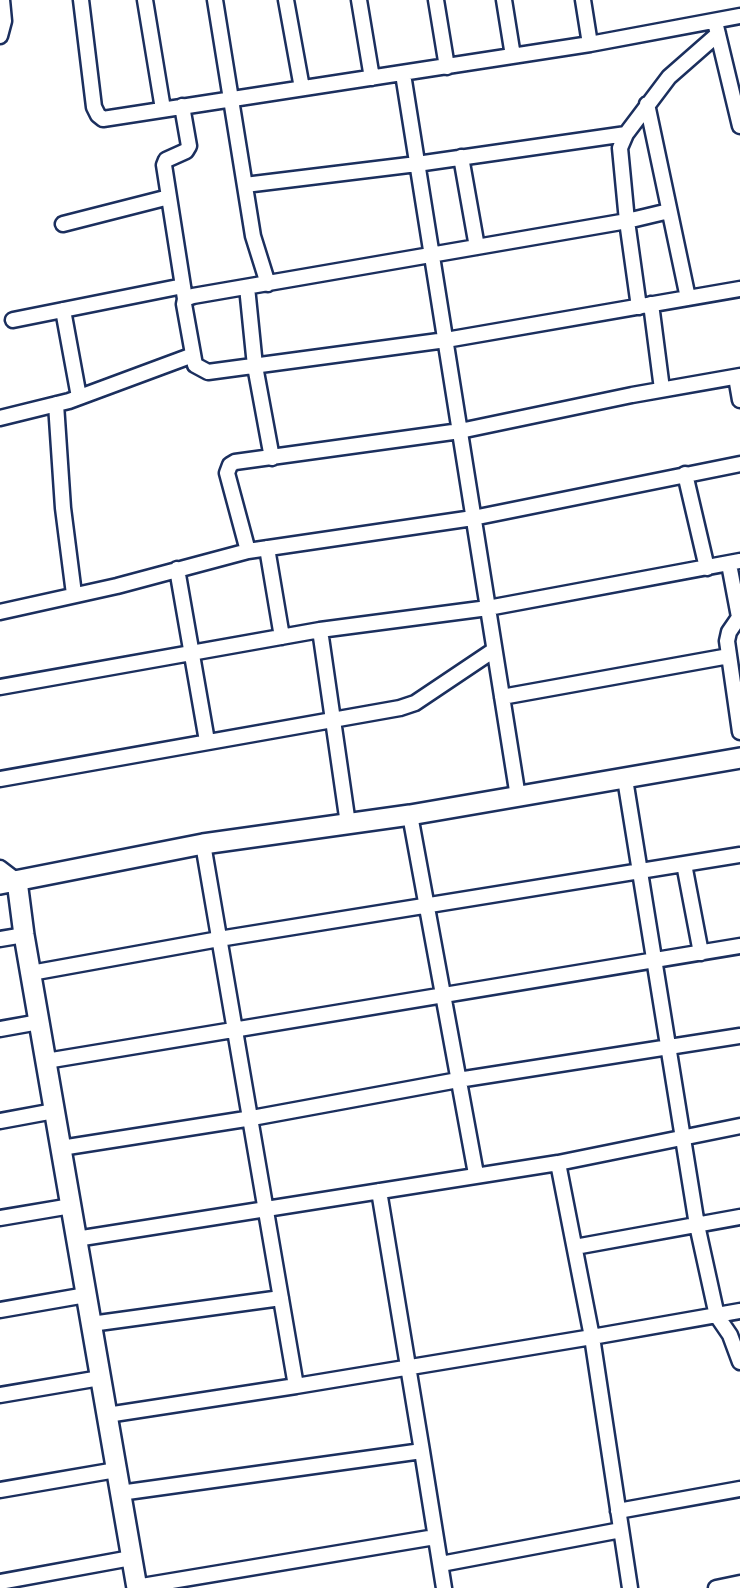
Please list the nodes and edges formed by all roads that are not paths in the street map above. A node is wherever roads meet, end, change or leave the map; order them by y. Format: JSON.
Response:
{"nodes":[{"id":1,"x":2,"y":0,"type":"edge"},
{"id":2,"x":81,"y":0,"type":"edge"},
{"id":3,"x":145,"y":0,"type":"edge"},
{"id":4,"x":215,"y":0,"type":"edge"},
{"id":5,"x":286,"y":0,"type":"edge"},
{"id":6,"x":359,"y":0,"type":"edge"},
{"id":7,"x":436,"y":0,"type":"edge"},
{"id":8,"x":504,"y":0,"type":"edge"},
{"id":9,"x":583,"y":0,"type":"edge"},
{"id":10,"x":740,"y":16,"type":"edge"},
{"id":11,"x":717,"y":27,"type":"junction"},
{"id":12,"x":0,"y":36,"type":"edge"},
{"id":13,"x":590,"y":44,"type":"junction"},
{"id":14,"x":513,"y":56,"type":"junction"},
{"id":15,"x":447,"y":67,"type":"junction"},
{"id":16,"x":403,"y":74,"type":"junction"},
{"id":17,"x":372,"y":78,"type":"junction"},
{"id":18,"x":302,"y":89,"type":"junction"},
{"id":19,"x":232,"y":99,"type":"junction"},
{"id":20,"x":647,"y":104,"type":"junction"},
{"id":21,"x":182,"y":106,"type":"junction"},
{"id":22,"x":738,"y":106,"type":"edge"},
{"id":23,"x":163,"y":109,"type":"junction"},
{"id":24,"x":740,"y":126,"type":"edge"},
{"id":25,"x":626,"y":134,"type":"junction"},
{"id":26,"x":461,"y":157,"type":"junction"},
{"id":27,"x":417,"y":164,"type":"junction"},
{"id":28,"x":245,"y":185,"type":"junction"},
{"id":29,"x":169,"y":197,"type":"junction"},
{"id":30,"x":669,"y":211,"type":"junction"},
{"id":31,"x":626,"y":221,"type":"junction"},
{"id":32,"x":63,"y":225,"type":"dead end"},
{"id":33,"x":477,"y":247,"type":"junction"},
{"id":34,"x":433,"y":254,"type":"junction"},
{"id":35,"x":268,"y":284,"type":"junction"},
{"id":36,"x":247,"y":288,"type":"junction"},
{"id":37,"x":740,"y":289,"type":"edge"},
{"id":38,"x":184,"y":292,"type":"junction"},
{"id":39,"x":688,"y":298,"type":"junction"},
{"id":40,"x":645,"y":306,"type":"junction"},
{"id":41,"x":63,"y":310,"type":"junction"},
{"id":42,"x":13,"y":320,"type":"dead end"},
{"id":43,"x":446,"y":340,"type":"junction"},
{"id":44,"x":193,"y":355,"type":"junction"},
{"id":45,"x":255,"y":366,"type":"junction"},
{"id":46,"x":738,"y":377,"type":"edge"},
{"id":47,"x":662,"y":389,"type":"junction"},
{"id":48,"x":79,"y":397,"type":"junction"},
{"id":49,"x":740,"y":400,"type":"edge"},
{"id":50,"x":56,"y":404,"type":"junction"},
{"id":51,"x":0,"y":418,"type":"edge"},
{"id":52,"x":460,"y":431,"type":"junction"},
{"id":53,"x":272,"y":458,"type":"junction"},
{"id":54,"x":740,"y":464,"type":"edge"},
{"id":55,"x":685,"y":474,"type":"junction"},
{"id":56,"x":473,"y":518,"type":"junction"},
{"id":57,"x":267,"y":548,"type":"junction"},
{"id":58,"x":248,"y":551,"type":"junction"},
{"id":59,"x":735,"y":562,"type":"edge"},
{"id":60,"x":707,"y":568,"type":"junction"},
{"id":61,"x":177,"y":569,"type":"junction"},
{"id":62,"x":74,"y":594,"type":"junction"},
{"id":63,"x":488,"y":608,"type":"junction"},
{"id":64,"x":0,"y":612,"type":"edge"},
{"id":65,"x":740,"y":616,"type":"edge"},
{"id":66,"x":320,"y":630,"type":"junction"},
{"id":67,"x":282,"y":637,"type":"junction"},
{"id":68,"x":494,"y":650,"type":"junction"},
{"id":69,"x":193,"y":653,"type":"junction"},
{"id":70,"x":729,"y":656,"type":"junction"},
{"id":71,"x":0,"y":687,"type":"edge"},
{"id":72,"x":502,"y":697,"type":"junction"},
{"id":73,"x":334,"y":719,"type":"junction"},
{"id":74,"x":740,"y":732,"type":"edge"},
{"id":75,"x":206,"y":741,"type":"junction"},
{"id":76,"x":740,"y":758,"type":"edge"},
{"id":77,"x":0,"y":779,"type":"edge"},
{"id":78,"x":625,"y":779,"type":"junction"},
{"id":79,"x":518,"y":797,"type":"junction"},
{"id":80,"x":410,"y":815,"type":"junction"},
{"id":81,"x":348,"y":824,"type":"junction"},
{"id":82,"x":203,"y":844,"type":"junction"},
{"id":83,"x":740,"y":855,"type":"edge"},
{"id":84,"x":684,"y":864,"type":"junction"},
{"id":85,"x":0,"y":868,"type":"edge"},
{"id":86,"x":640,"y":872,"type":"junction"},
{"id":87,"x":9,"y":882,"type":"edge"},
{"id":88,"x":427,"y":907,"type":"junction"},
{"id":89,"x":24,"y":935,"type":"junction"},
{"id":90,"x":0,"y":939,"type":"edge"},
{"id":91,"x":219,"y":939,"type":"junction"},
{"id":92,"x":740,"y":946,"type":"edge"},
{"id":93,"x":701,"y":953,"type":"junction"},
{"id":94,"x":655,"y":961,"type":"junction"},
{"id":95,"x":31,"y":973,"type":"junction"},
{"id":96,"x":443,"y":996,"type":"junction"},
{"id":97,"x":39,"y":1023,"type":"junction"},
{"id":98,"x":0,"y":1029,"type":"edge"},
{"id":99,"x":236,"y":1030,"type":"junction"},
{"id":100,"x":740,"y":1036,"type":"edge"},
{"id":101,"x":670,"y":1047,"type":"junction"},
{"id":102,"x":46,"y":1060,"type":"junction"},
{"id":103,"x":458,"y":1080,"type":"junction"},
{"id":104,"x":54,"y":1111,"type":"junction"},
{"id":105,"x":252,"y":1118,"type":"junction"},
{"id":106,"x":0,"y":1121,"type":"edge"},
{"id":107,"x":740,"y":1126,"type":"edge"},
{"id":108,"x":684,"y":1137,"type":"junction"},
{"id":109,"x":61,"y":1148,"type":"junction"},
{"id":110,"x":558,"y":1163,"type":"junction"},
{"id":111,"x":475,"y":1174,"type":"junction"},
{"id":112,"x":379,"y":1191,"type":"junction"},
{"id":113,"x":71,"y":1206,"type":"junction"},
{"id":114,"x":267,"y":1209,"type":"junction"},
{"id":115,"x":740,"y":1217,"type":"edge"},
{"id":116,"x":0,"y":1218,"type":"edge"},
{"id":117,"x":697,"y":1225,"type":"junction"},
{"id":118,"x":76,"y":1239,"type":"junction"},
{"id":119,"x":575,"y":1247,"type":"junction"},
{"id":120,"x":86,"y":1295,"type":"junction"},
{"id":121,"x":281,"y":1298,"type":"junction"},
{"id":122,"x":0,"y":1310,"type":"edge"},
{"id":123,"x":740,"y":1311,"type":"edge"},
{"id":124,"x":717,"y":1315,"type":"junction"},
{"id":125,"x":91,"y":1324,"type":"junction"},
{"id":126,"x":592,"y":1337,"type":"junction"},
{"id":127,"x":740,"y":1362,"type":"edge"},
{"id":128,"x":408,"y":1368,"type":"junction"},
{"id":129,"x":100,"y":1378,"type":"junction"},
{"id":130,"x":296,"y":1386,"type":"junction"},
{"id":131,"x":0,"y":1395,"type":"edge"},
{"id":132,"x":107,"y":1415,"type":"junction"},
{"id":133,"x":422,"y":1451,"type":"junction"},
{"id":134,"x":116,"y":1471,"type":"junction"},
{"id":135,"x":740,"y":1489,"type":"edge"},
{"id":136,"x":0,"y":1490,"type":"edge"},
{"id":137,"x":120,"y":1493,"type":"junction"},
{"id":138,"x":618,"y":1511,"type":"junction"},
{"id":139,"x":621,"y":1530,"type":"junction"},
{"id":140,"x":435,"y":1537,"type":"junction"},
{"id":141,"x":131,"y":1558,"type":"junction"},
{"id":142,"x":441,"y":1564,"type":"junction"},
{"id":143,"x":0,"y":1582,"type":"edge"},
{"id":144,"x":740,"y":1583,"type":"edge"},
{"id":145,"x":136,"y":1588,"type":"edge"},
{"id":146,"x":444,"y":1588,"type":"edge"},
{"id":147,"x":631,"y":1588,"type":"edge"},
{"id":148,"x":716,"y":1588,"type":"edge"}],
"edges":[{"from":1,"to":12,"type":"street"},
{"from":2,"to":23,"type":"street"},
{"from":3,"to":23,"type":"street"},
{"from":4,"to":19,"type":"street"},
{"from":5,"to":18,"type":"street"},
{"from":6,"to":17,"type":"street"},
{"from":7,"to":15,"type":"street"},
{"from":8,"to":14,"type":"street"},
{"from":9,"to":13,"type":"street"},
{"from":10,"to":11,"type":"street"},
{"from":11,"to":13,"type":"street"},
{"from":11,"to":20,"type":"street"},
{"from":11,"to":22,"type":"street"},
{"from":13,"to":14,"type":"street"},
{"from":14,"to":15,"type":"street"},
{"from":15,"to":16,"type":"street"},
{"from":16,"to":17,"type":"street"},
{"from":16,"to":27,"type":"street"},
{"from":17,"to":18,"type":"street"},
{"from":18,"to":19,"type":"street"},
{"from":19,"to":21,"type":"street"},
{"from":19,"to":28,"type":"street"},
{"from":20,"to":25,"type":"street"},
{"from":20,"to":30,"type":"street"},
{"from":21,"to":23,"type":"street"},
{"from":21,"to":29,"type":"street"},
{"from":22,"to":24,"type":"street"},
{"from":25,"to":26,"type":"street"},
{"from":25,"to":31,"type":"street"},
{"from":26,"to":27,"type":"street"},
{"from":26,"to":33,"type":"street"},
{"from":27,"to":28,"type":"street"},
{"from":27,"to":34,"type":"street"},
{"from":28,"to":35,"type":"street"},
{"from":29,"to":32,"type":"street"},
{"from":29,"to":38,"type":"street"},
{"from":30,"to":31,"type":"street"},
{"from":30,"to":39,"type":"street"},
{"from":31,"to":33,"type":"street"},
{"from":31,"to":40,"type":"street"},
{"from":33,"to":34,"type":"street"},
{"from":34,"to":35,"type":"street"},
{"from":34,"to":43,"type":"street"},
{"from":35,"to":36,"type":"street"},
{"from":36,"to":38,"type":"street"},
{"from":36,"to":45,"type":"street"},
{"from":37,"to":39,"type":"street"},
{"from":38,"to":41,"type":"street"},
{"from":38,"to":44,"type":"street"},
{"from":39,"to":40,"type":"street"},
{"from":40,"to":43,"type":"street"},
{"from":40,"to":47,"type":"street"},
{"from":41,"to":42,"type":"street"},
{"from":41,"to":48,"type":"street"},
{"from":43,"to":45,"type":"street"},
{"from":43,"to":52,"type":"street"},
{"from":44,"to":45,"type":"street"},
{"from":44,"to":48,"type":"street"},
{"from":45,"to":53,"type":"street"},
{"from":46,"to":47,"type":"street"},
{"from":46,"to":49,"type":"street"},
{"from":47,"to":52,"type":"street"},
{"from":48,"to":50,"type":"street"},
{"from":50,"to":51,"type":"street"},
{"from":50,"to":62,"type":"street"},
{"from":52,"to":53,"type":"street"},
{"from":52,"to":56,"type":"street"},
{"from":53,"to":58,"type":"street"},
{"from":54,"to":55,"type":"street"},
{"from":55,"to":56,"type":"street"},
{"from":55,"to":60,"type":"street"},
{"from":56,"to":57,"type":"street"},
{"from":56,"to":63,"type":"street"},
{"from":57,"to":58,"type":"street"},
{"from":57,"to":67,"type":"street"},
{"from":58,"to":61,"type":"street"},
{"from":59,"to":60,"type":"street"},
{"from":59,"to":65,"type":"street"},
{"from":60,"to":63,"type":"street"},
{"from":61,"to":62,"type":"street"},
{"from":61,"to":69,"type":"street"},
{"from":62,"to":64,"type":"street"},
{"from":63,"to":66,"type":"street"},
{"from":63,"to":68,"type":"street"},
{"from":65,"to":70,"type":"street"},
{"from":66,"to":67,"type":"street"},
{"from":66,"to":73,"type":"street"},
{"from":67,"to":69,"type":"street"},
{"from":68,"to":72,"type":"street"},
{"from":68,"to":73,"type":"street"},
{"from":69,"to":71,"type":"street"},
{"from":69,"to":75,"type":"street"},
{"from":70,"to":72,"type":"street"},
{"from":70,"to":74,"type":"street"},
{"from":72,"to":79,"type":"street"},
{"from":73,"to":75,"type":"street"},
{"from":73,"to":81,"type":"street"},
{"from":75,"to":77,"type":"street"},
{"from":76,"to":78,"type":"street"},
{"from":78,"to":79,"type":"street"},
{"from":78,"to":86,"type":"street"},
{"from":79,"to":80,"type":"street"},
{"from":80,"to":81,"type":"street"},
{"from":80,"to":88,"type":"street"},
{"from":81,"to":82,"type":"street"},
{"from":82,"to":87,"type":"street"},
{"from":82,"to":91,"type":"street"},
{"from":83,"to":84,"type":"street"},
{"from":84,"to":86,"type":"street"},
{"from":84,"to":93,"type":"street"},
{"from":85,"to":87,"type":"street"},
{"from":86,"to":88,"type":"street"},
{"from":86,"to":94,"type":"street"},
{"from":87,"to":89,"type":"street"},
{"from":88,"to":91,"type":"street"},
{"from":88,"to":96,"type":"street"},
{"from":89,"to":90,"type":"street"},
{"from":89,"to":95,"type":"street"},
{"from":91,"to":95,"type":"street"},
{"from":91,"to":99,"type":"street"},
{"from":92,"to":93,"type":"street"},
{"from":93,"to":94,"type":"street"},
{"from":94,"to":96,"type":"street"},
{"from":94,"to":101,"type":"street"},
{"from":95,"to":97,"type":"street"},
{"from":96,"to":99,"type":"street"},
{"from":96,"to":103,"type":"street"},
{"from":97,"to":98,"type":"street"},
{"from":97,"to":102,"type":"street"},
{"from":99,"to":102,"type":"street"},
{"from":99,"to":105,"type":"street"},
{"from":100,"to":101,"type":"street"},
{"from":101,"to":103,"type":"street"},
{"from":101,"to":108,"type":"street"},
{"from":102,"to":104,"type":"street"},
{"from":103,"to":105,"type":"street"},
{"from":103,"to":111,"type":"street"},
{"from":104,"to":106,"type":"street"},
{"from":104,"to":109,"type":"street"},
{"from":105,"to":109,"type":"street"},
{"from":105,"to":114,"type":"street"},
{"from":107,"to":108,"type":"street"},
{"from":108,"to":110,"type":"street"},
{"from":108,"to":117,"type":"street"},
{"from":109,"to":113,"type":"street"},
{"from":110,"to":111,"type":"street"},
{"from":110,"to":119,"type":"street"},
{"from":111,"to":112,"type":"street"},
{"from":112,"to":114,"type":"street"},
{"from":112,"to":128,"type":"street"},
{"from":113,"to":116,"type":"street"},
{"from":113,"to":118,"type":"street"},
{"from":114,"to":118,"type":"street"},
{"from":114,"to":121,"type":"street"},
{"from":115,"to":117,"type":"street"},
{"from":117,"to":119,"type":"street"},
{"from":117,"to":124,"type":"street"},
{"from":118,"to":120,"type":"street"},
{"from":119,"to":126,"type":"street"},
{"from":120,"to":122,"type":"street"},
{"from":120,"to":125,"type":"street"},
{"from":121,"to":125,"type":"street"},
{"from":121,"to":130,"type":"street"},
{"from":123,"to":124,"type":"street"},
{"from":124,"to":126,"type":"street"},
{"from":124,"to":127,"type":"street"},
{"from":125,"to":129,"type":"street"},
{"from":126,"to":128,"type":"street"},
{"from":126,"to":138,"type":"street"},
{"from":128,"to":130,"type":"street"},
{"from":128,"to":133,"type":"street"},
{"from":129,"to":131,"type":"street"},
{"from":129,"to":132,"type":"street"},
{"from":130,"to":132,"type":"street"},
{"from":132,"to":134,"type":"street"},
{"from":133,"to":137,"type":"street"},
{"from":133,"to":140,"type":"street"},
{"from":134,"to":136,"type":"street"},
{"from":134,"to":137,"type":"street"},
{"from":135,"to":138,"type":"street"},
{"from":137,"to":141,"type":"street"},
{"from":138,"to":139,"type":"street"},
{"from":139,"to":142,"type":"street"},
{"from":139,"to":147,"type":"street"},
{"from":140,"to":142,"type":"street"},
{"from":140,"to":145,"type":"street"},
{"from":141,"to":143,"type":"street"},
{"from":141,"to":145,"type":"street"},
{"from":142,"to":146,"type":"street"},
{"from":144,"to":148,"type":"street"}]}
